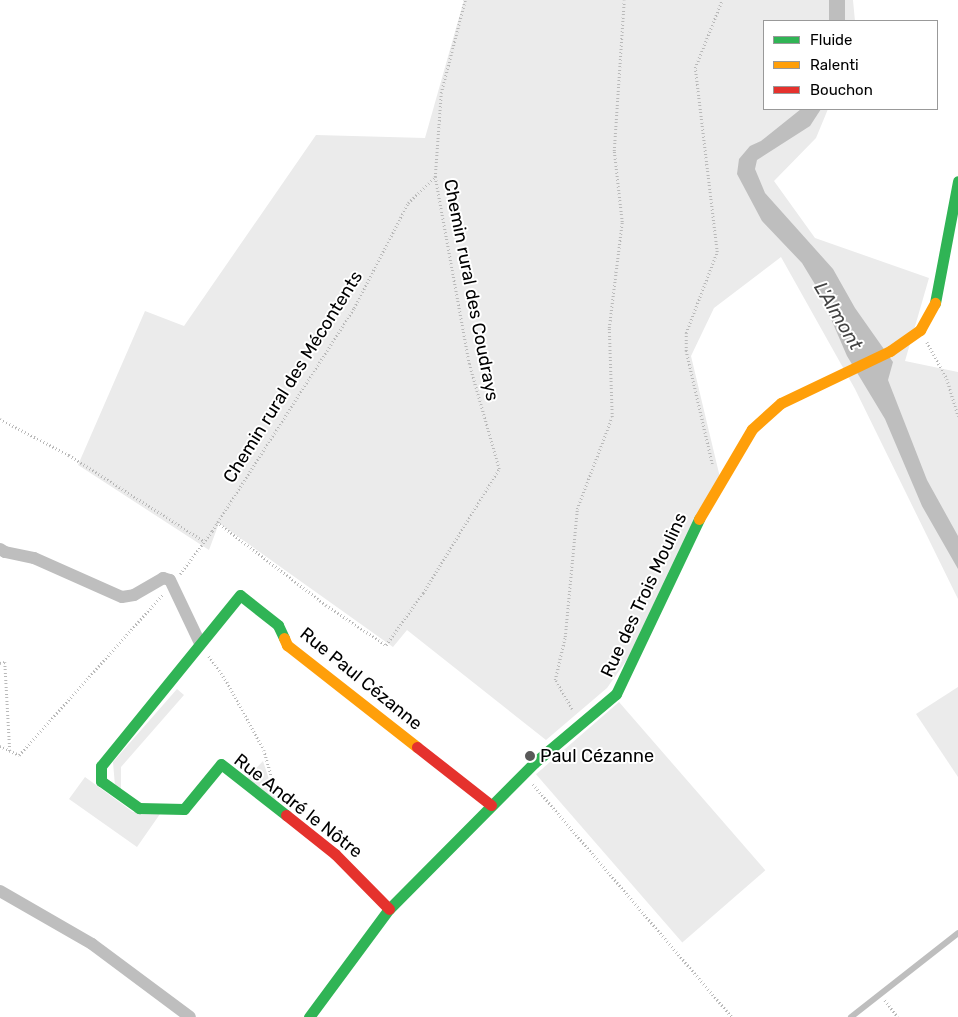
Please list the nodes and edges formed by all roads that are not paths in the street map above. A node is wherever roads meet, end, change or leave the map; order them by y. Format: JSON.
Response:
{"nodes":[{"id":1,"x":958,"y":181,"type":"edge"},
{"id":2,"x":0,"y":549,"type":"edge"},
{"id":3,"x":199,"y":642,"type":"junction"},
{"id":4,"x":491,"y":805,"type":"junction"},
{"id":5,"x":0,"y":891,"type":"edge"},
{"id":6,"x":389,"y":909,"type":"junction"},
{"id":7,"x":958,"y":934,"type":"edge"},
{"id":8,"x":190,"y":1017,"type":"edge"},
{"id":9,"x":309,"y":1017,"type":"edge"},
{"id":10,"x":851,"y":1017,"type":"edge"}],
"edges":[{"from":1,"to":4,"type":"street","name":"Rue des Trois Moulins"},
{"from":2,"to":3,"type":"street"},
{"from":3,"to":4,"type":"street","name":"Rue Paul Cézanne"},
{"from":3,"to":6,"type":"street","name":"Rue André le Nôtre"},
{"from":4,"to":6,"type":"street","name":"Rue des Trois Moulins"},
{"from":5,"to":8,"type":"street"},
{"from":6,"to":9,"type":"street","name":"Rue des Trois Moulins"},
{"from":7,"to":10,"type":"lane"}]}
